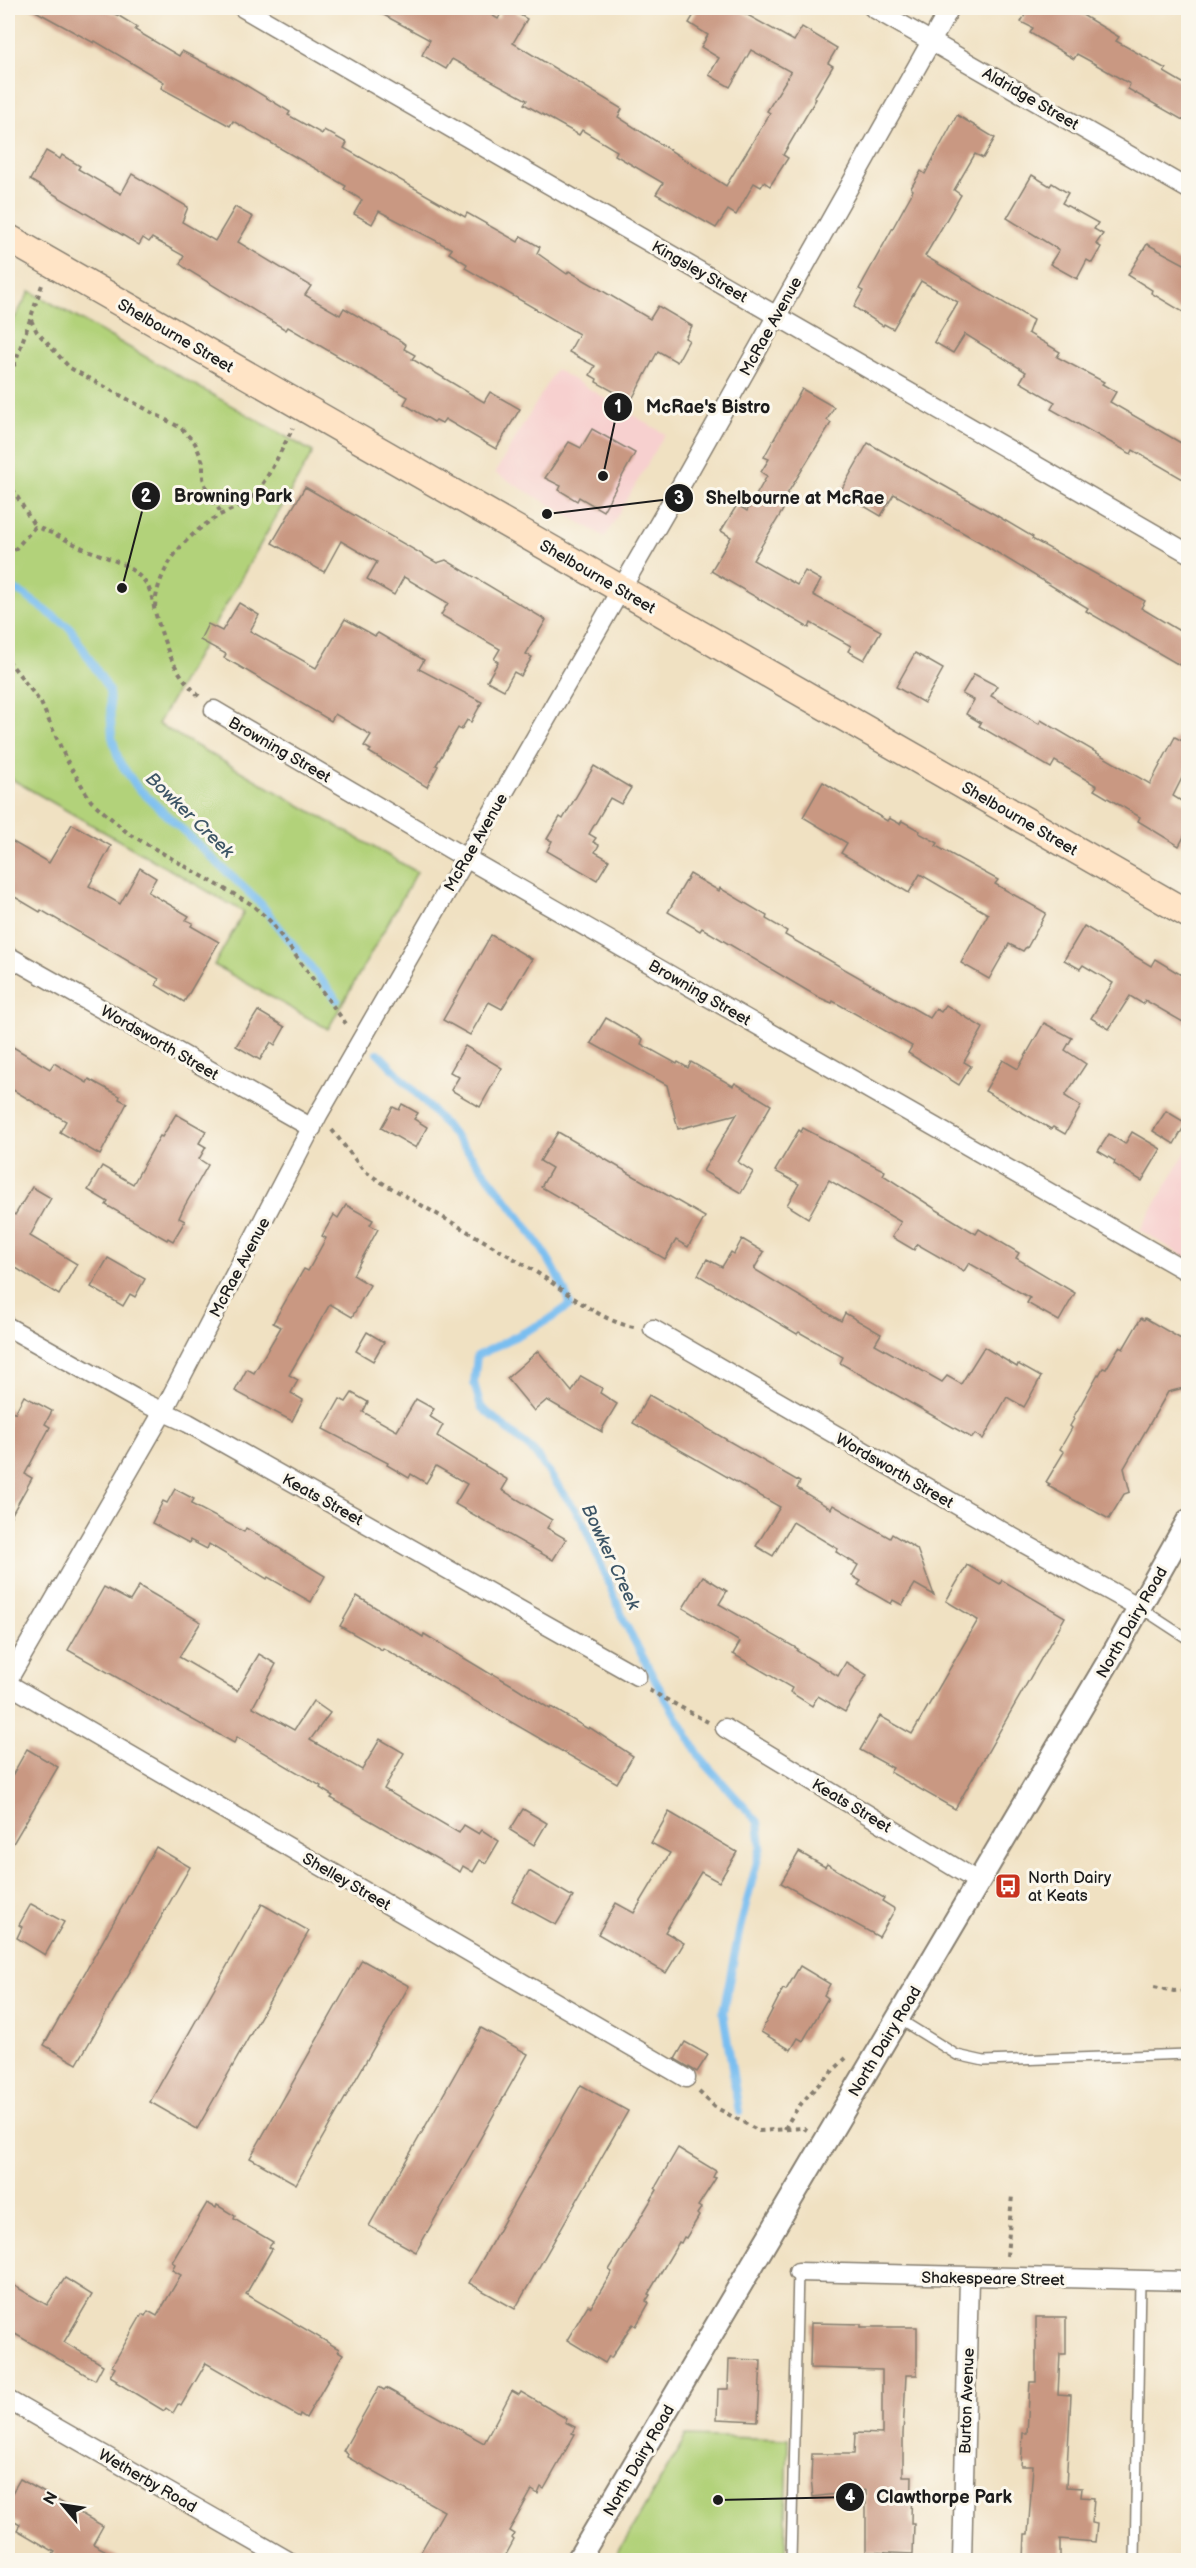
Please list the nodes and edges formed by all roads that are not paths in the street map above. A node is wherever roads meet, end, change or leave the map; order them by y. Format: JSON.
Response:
{"nodes":[{"id":1,"x":243,"y":8,"type":"edge"},
{"id":2,"x":873,"y":8,"type":"edge"},
{"id":3,"x":950,"y":8,"type":"edge"},
{"id":4,"x":932,"y":41,"type":"junction"},
{"id":5,"x":1188,"y":189,"type":"edge"},
{"id":6,"x":8,"y":238,"type":"edge"},
{"id":7,"x":776,"y":315,"type":"junction"},
{"id":8,"x":1188,"y":553,"type":"edge"},
{"id":9,"x":620,"y":589,"type":"junction"},
{"id":10,"x":214,"y":710,"type":"road end"},
{"id":11,"x":465,"y":858,"type":"junction"},
{"id":12,"x":1188,"y":914,"type":"edge"},
{"id":13,"x":8,"y":956,"type":"edge"},
{"id":14,"x":320,"y":1127,"type":"junction"},
{"id":15,"x":1188,"y":1272,"type":"edge"},
{"id":16,"x":8,"y":1327,"type":"edge"},
{"id":17,"x":653,"y":1329,"type":"road end"},
{"id":18,"x":163,"y":1412,"type":"junction"},
{"id":19,"x":1188,"y":1521,"type":"edge"},
{"id":20,"x":1139,"y":1607,"type":"junction"},
{"id":21,"x":1188,"y":1639,"type":"edge"},
{"id":22,"x":8,"y":1682,"type":"edge"},
{"id":23,"x":641,"y":1682,"type":"road end"},
{"id":24,"x":725,"y":1728,"type":"dead end"},
{"id":25,"x":979,"y":1882,"type":"junction"},
{"id":26,"x":897,"y":2018,"type":"junction"},
{"id":27,"x":1188,"y":2054,"type":"edge"},
{"id":28,"x":686,"y":2078,"type":"road end"},
{"id":29,"x":798,"y":2272,"type":"joint"},
{"id":30,"x":969,"y":2278,"type":"junction"},
{"id":31,"x":1140,"y":2281,"type":"junction"},
{"id":32,"x":1188,"y":2281,"type":"edge"},
{"id":33,"x":8,"y":2400,"type":"edge"},
{"id":34,"x":287,"y":2560,"type":"edge"},
{"id":35,"x":578,"y":2560,"type":"edge"},
{"id":36,"x":791,"y":2560,"type":"edge"},
{"id":37,"x":962,"y":2560,"type":"edge"},
{"id":38,"x":1135,"y":2560,"type":"edge"}],
"edges":[{"from":1,"to":7,"type":"street","name":"Kingsley Street"},
{"from":2,"to":4,"type":"street","name":"Aldridge Street"},
{"from":3,"to":4,"type":"street","name":"McRae Avenue"},
{"from":4,"to":5,"type":"street","name":"Aldridge Street"},
{"from":4,"to":7,"type":"street","name":"McRae Avenue"},
{"from":6,"to":9,"type":"main road","name":"Shelbourne Street"},
{"from":7,"to":8,"type":"street","name":"Kingsley Street"},
{"from":7,"to":9,"type":"street","name":"McRae Avenue"},
{"from":9,"to":11,"type":"street","name":"McRae Avenue"},
{"from":9,"to":12,"type":"main road","name":"Shelbourne Street"},
{"from":10,"to":11,"type":"street","name":"Browning Street"},
{"from":11,"to":14,"type":"street","name":"McRae Avenue"},
{"from":11,"to":15,"type":"street","name":"Browning Street"},
{"from":13,"to":14,"type":"street","name":"Wordsworth Street"},
{"from":14,"to":18,"type":"street","name":"McRae Avenue"},
{"from":16,"to":18,"type":"street","name":"Keats Street"},
{"from":17,"to":20,"type":"street","name":"Wordsworth Street"},
{"from":18,"to":22,"type":"street","name":"McRae Avenue"},
{"from":18,"to":23,"type":"street","name":"Keats Street"},
{"from":19,"to":20,"type":"street","name":"North Dairy Road"},
{"from":20,"to":21,"type":"lane"},
{"from":20,"to":25,"type":"street","name":"North Dairy Road"},
{"from":22,"to":28,"type":"street","name":"Shelley Street"},
{"from":24,"to":25,"type":"street","name":"Keats Street"},
{"from":25,"to":26,"type":"street","name":"North Dairy Road"},
{"from":26,"to":27,"type":"lane"},
{"from":26,"to":35,"type":"street","name":"North Dairy Road"},
{"from":29,"to":30,"type":"street","name":"Shakespeare Street"},
{"from":29,"to":36,"type":"lane"},
{"from":30,"to":31,"type":"street","name":"Shakespeare Street"},
{"from":30,"to":37,"type":"street","name":"Burton Avenue"},
{"from":31,"to":32,"type":"street","name":"Shakespeare Street"},
{"from":31,"to":38,"type":"lane"},
{"from":33,"to":34,"type":"street","name":"Wetherby Road"}]}
